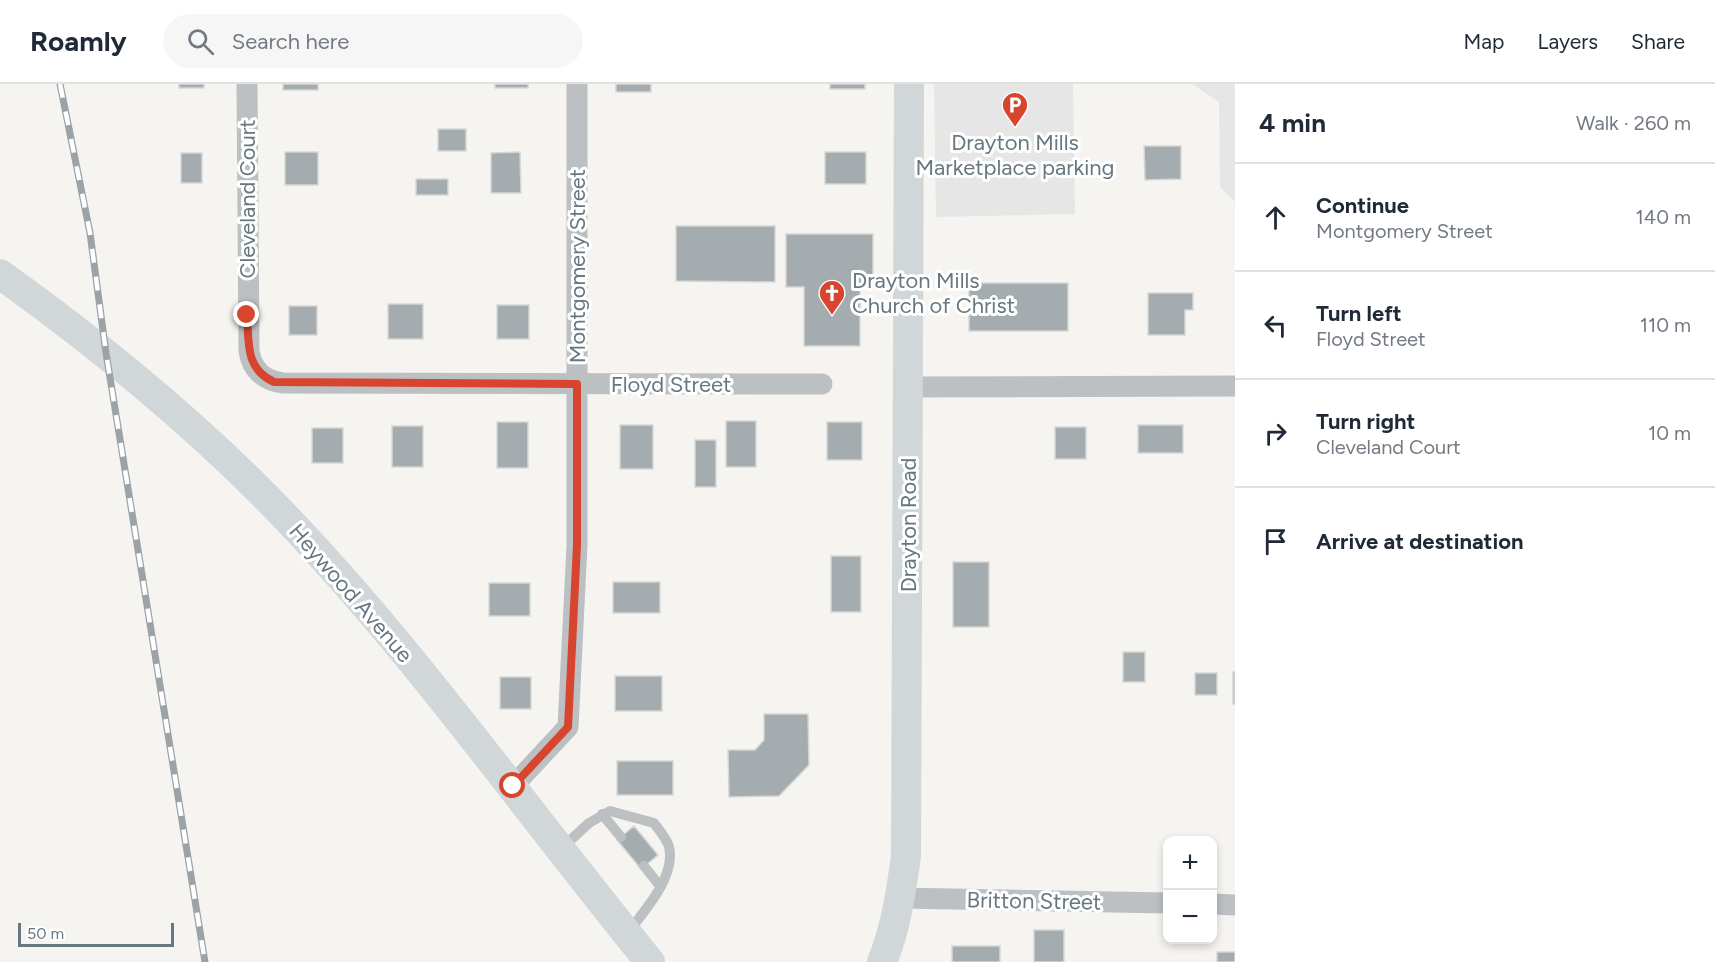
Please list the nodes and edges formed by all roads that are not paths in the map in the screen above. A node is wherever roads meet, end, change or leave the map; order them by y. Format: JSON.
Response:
{"nodes":[{"id":1,"x":247,"y":84,"type":"edge"},
{"id":2,"x":577,"y":84,"type":"edge"},
{"id":3,"x":909,"y":84,"type":"edge"},
{"id":4,"x":0,"y":274,"type":"edge"},
{"id":5,"x":249,"y":351,"type":"joint"},
{"id":6,"x":577,"y":384,"type":"junction"},
{"id":7,"x":822,"y":384,"type":"dead end"},
{"id":8,"x":1235,"y":386,"type":"edge"},
{"id":9,"x":909,"y":387,"type":"junction"},
{"id":10,"x":513,"y":786,"type":"junction"},
{"id":11,"x":602,"y":814,"type":"junction"},
{"id":12,"x":621,"y":837,"type":"dead end"},
{"id":13,"x":561,"y":849,"type":"junction"},
{"id":14,"x":644,"y":866,"type":"dead end"},
{"id":15,"x":660,"y":886,"type":"junction"},
{"id":16,"x":900,"y":898,"type":"junction"},
{"id":17,"x":1163,"y":903,"type":"edge"},
{"id":18,"x":1217,"y":904,"type":"edge"},
{"id":19,"x":1235,"y":905,"type":"edge"},
{"id":20,"x":627,"y":934,"type":"junction"},
{"id":21,"x":650,"y":962,"type":"edge"},
{"id":22,"x":882,"y":962,"type":"edge"}],
"edges":[{"from":1,"to":5,"type":"street","name":"Cleveland Court"},
{"from":2,"to":6,"type":"street","name":"Montgomery Street"},
{"from":3,"to":9,"type":"street","name":"Drayton Road"},
{"from":4,"to":10,"type":"street","name":"Heywood Avenue"},
{"from":5,"to":6,"type":"street","name":"Floyd Street"},
{"from":6,"to":7,"type":"street","name":"Floyd Street"},
{"from":6,"to":10,"type":"street","name":"Montgomery Street"},
{"from":8,"to":9,"type":"street"},
{"from":9,"to":16,"type":"street","name":"Drayton Road"},
{"from":10,"to":13,"type":"street","name":"Heywood Avenue"},
{"from":11,"to":12,"type":"lane"},
{"from":11,"to":13,"type":"lane"},
{"from":11,"to":15,"type":"lane"},
{"from":13,"to":20,"type":"street","name":"Heywood Avenue"},
{"from":14,"to":15,"type":"lane"},
{"from":15,"to":20,"type":"lane"},
{"from":16,"to":17,"type":"street","name":"Britton Street"},
{"from":16,"to":22,"type":"street","name":"Drayton Road"},
{"from":18,"to":19,"type":"street"},
{"from":20,"to":21,"type":"street","name":"Heywood Avenue"}]}
